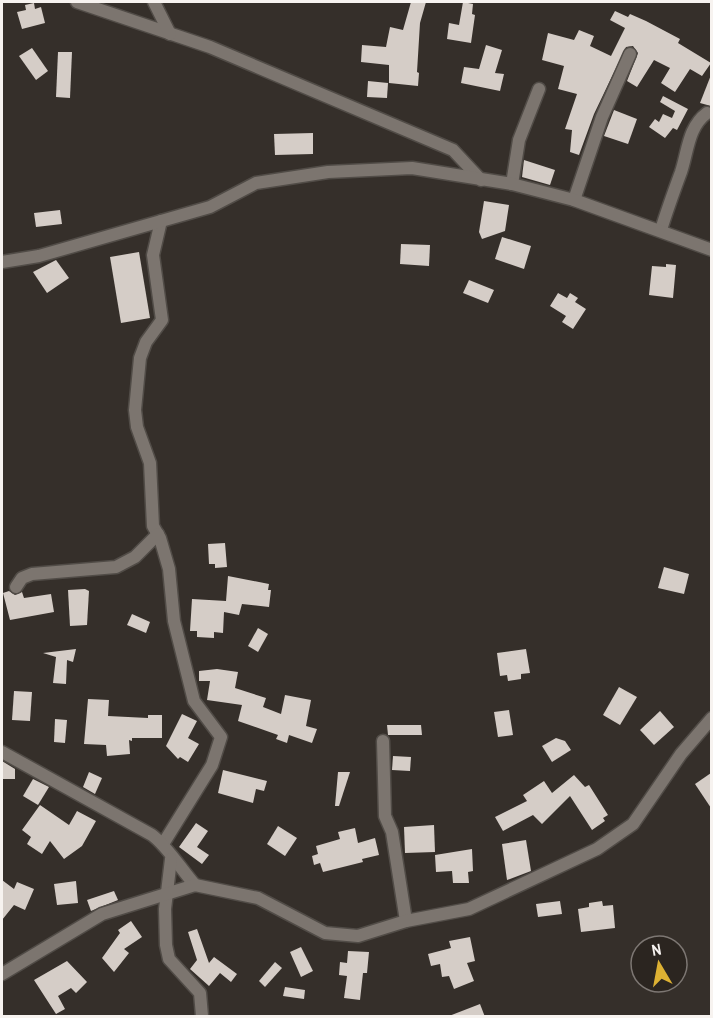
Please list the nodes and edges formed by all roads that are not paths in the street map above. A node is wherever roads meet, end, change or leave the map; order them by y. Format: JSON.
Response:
{"nodes":[{"id":1,"x":77,"y":2,"type":"edge"},
{"id":2,"x":154,"y":2,"type":"edge"},
{"id":3,"x":170,"y":34,"type":"junction"},
{"id":4,"x":630,"y":54,"type":"dead end"},
{"id":5,"x":539,"y":89,"type":"dead end"},
{"id":6,"x":707,"y":113,"type":"dead end"},
{"id":7,"x":481,"y":180,"type":"junction"},
{"id":8,"x":512,"y":184,"type":"junction"},
{"id":9,"x":574,"y":200,"type":"junction"},
{"id":10,"x":161,"y":221,"type":"junction"},
{"id":11,"x":661,"y":230,"type":"junction"},
{"id":12,"x":711,"y":250,"type":"edge"},
{"id":13,"x":2,"y":262,"type":"edge"},
{"id":14,"x":158,"y":534,"type":"junction"},
{"id":15,"x":16,"y":586,"type":"dead end"},
{"id":16,"x":711,"y":718,"type":"edge"},
{"id":17,"x":383,"y":741,"type":"dead end"},
{"id":18,"x":2,"y":752,"type":"edge"},
{"id":19,"x":163,"y":844,"type":"junction"},
{"id":20,"x":171,"y":859,"type":"junction"},
{"id":21,"x":195,"y":885,"type":"junction"},
{"id":22,"x":169,"y":892,"type":"junction"},
{"id":23,"x":406,"y":921,"type":"junction"},
{"id":24,"x":2,"y":974,"type":"edge"},
{"id":25,"x":202,"y":1017,"type":"edge"}],
"edges":[{"from":1,"to":3,"type":"street"},
{"from":2,"to":3,"type":"street"},
{"from":3,"to":7,"type":"street"},
{"from":4,"to":9,"type":"street"},
{"from":5,"to":8,"type":"street"},
{"from":6,"to":11,"type":"street"},
{"from":7,"to":8,"type":"street"},
{"from":7,"to":10,"type":"street"},
{"from":8,"to":9,"type":"street"},
{"from":9,"to":11,"type":"street"},
{"from":10,"to":13,"type":"street"},
{"from":10,"to":14,"type":"street"},
{"from":11,"to":12,"type":"street"},
{"from":14,"to":15,"type":"street"},
{"from":14,"to":19,"type":"street"},
{"from":16,"to":23,"type":"street"},
{"from":17,"to":23,"type":"street"},
{"from":18,"to":19,"type":"street"},
{"from":19,"to":20,"type":"street"},
{"from":20,"to":21,"type":"street"},
{"from":20,"to":22,"type":"street"},
{"from":21,"to":22,"type":"street"},
{"from":21,"to":23,"type":"street"},
{"from":22,"to":24,"type":"street"},
{"from":22,"to":25,"type":"street"}]}
